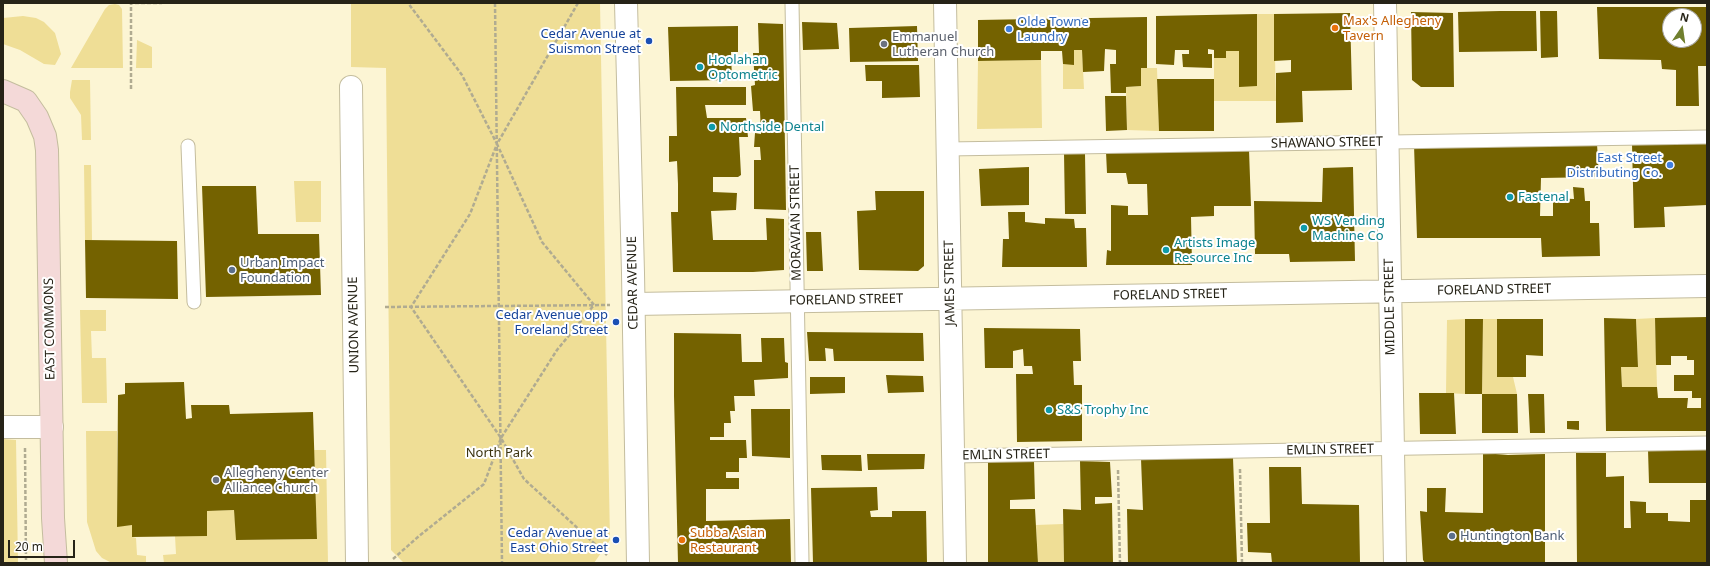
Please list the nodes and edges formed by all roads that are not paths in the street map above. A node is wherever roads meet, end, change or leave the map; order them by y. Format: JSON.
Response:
{"nodes":[{"id":1,"x":626,"y":3,"type":"edge"},
{"id":2,"x":792,"y":3,"type":"edge"},
{"id":3,"x":945,"y":3,"type":"edge"},
{"id":4,"x":1385,"y":3,"type":"edge"},
{"id":5,"x":351,"y":87,"type":"dead end"},
{"id":6,"x":3,"y":91,"type":"edge"},
{"id":7,"x":1707,"y":137,"type":"edge"},
{"id":8,"x":1387,"y":142,"type":"junction"},
{"id":9,"x":188,"y":146,"type":"dead end"},
{"id":10,"x":948,"y":149,"type":"junction"},
{"id":11,"x":1707,"y":286,"type":"edge"},
{"id":12,"x":1390,"y":291,"type":"junction"},
{"id":13,"x":950,"y":299,"type":"junction"},
{"id":14,"x":797,"y":301,"type":"junction"},
{"id":15,"x":194,"y":302,"type":"dead end"},
{"id":16,"x":634,"y":304,"type":"junction"},
{"id":17,"x":3,"y":427,"type":"edge"},
{"id":18,"x":52,"y":427,"type":"junction"},
{"id":19,"x":1707,"y":443,"type":"edge"},
{"id":20,"x":1393,"y":449,"type":"junction"},
{"id":21,"x":954,"y":456,"type":"junction"},
{"id":22,"x":56,"y":563,"type":"edge"},
{"id":23,"x":357,"y":563,"type":"edge"},
{"id":24,"x":638,"y":563,"type":"edge"},
{"id":25,"x":802,"y":563,"type":"edge"},
{"id":26,"x":955,"y":563,"type":"edge"},
{"id":27,"x":1395,"y":563,"type":"edge"}],
"edges":[{"from":1,"to":16,"type":"street","name":"CEDAR AVENUE"},
{"from":2,"to":14,"type":"lane","name":"MORAVIAN STREET"},
{"from":3,"to":10,"type":"street","name":"JAMES STREET"},
{"from":4,"to":8,"type":"street","name":"MIDDLE STREET"},
{"from":5,"to":23,"type":"street","name":"UNION AVENUE"},
{"from":6,"to":18,"type":"main road","name":"EAST COMMONS"},
{"from":7,"to":8,"type":"lane","name":"SHAWANO STREET"},
{"from":8,"to":10,"type":"lane","name":"SHAWANO STREET"},
{"from":8,"to":12,"type":"street","name":"MIDDLE STREET"},
{"from":9,"to":15,"type":"lane"},
{"from":10,"to":13,"type":"street","name":"JAMES STREET"},
{"from":11,"to":12,"type":"street","name":"FORELAND STREET"},
{"from":12,"to":13,"type":"street","name":"FORELAND STREET"},
{"from":12,"to":20,"type":"street","name":"MIDDLE STREET"},
{"from":13,"to":14,"type":"street","name":"FORELAND STREET"},
{"from":13,"to":21,"type":"street","name":"JAMES STREET"},
{"from":14,"to":16,"type":"street","name":"FORELAND STREET"},
{"from":14,"to":25,"type":"lane","name":"MORAVIAN STREET"},
{"from":16,"to":24,"type":"street","name":"CEDAR AVENUE"},
{"from":17,"to":18,"type":"street"},
{"from":18,"to":22,"type":"main road","name":"EAST COMMONS"},
{"from":19,"to":20,"type":"lane","name":"EMLIN STREET"},
{"from":20,"to":21,"type":"lane","name":"EMLIN STREET"},
{"from":20,"to":27,"type":"street","name":"MIDDLE STREET"},
{"from":21,"to":26,"type":"street","name":"JAMES STREET"}]}
